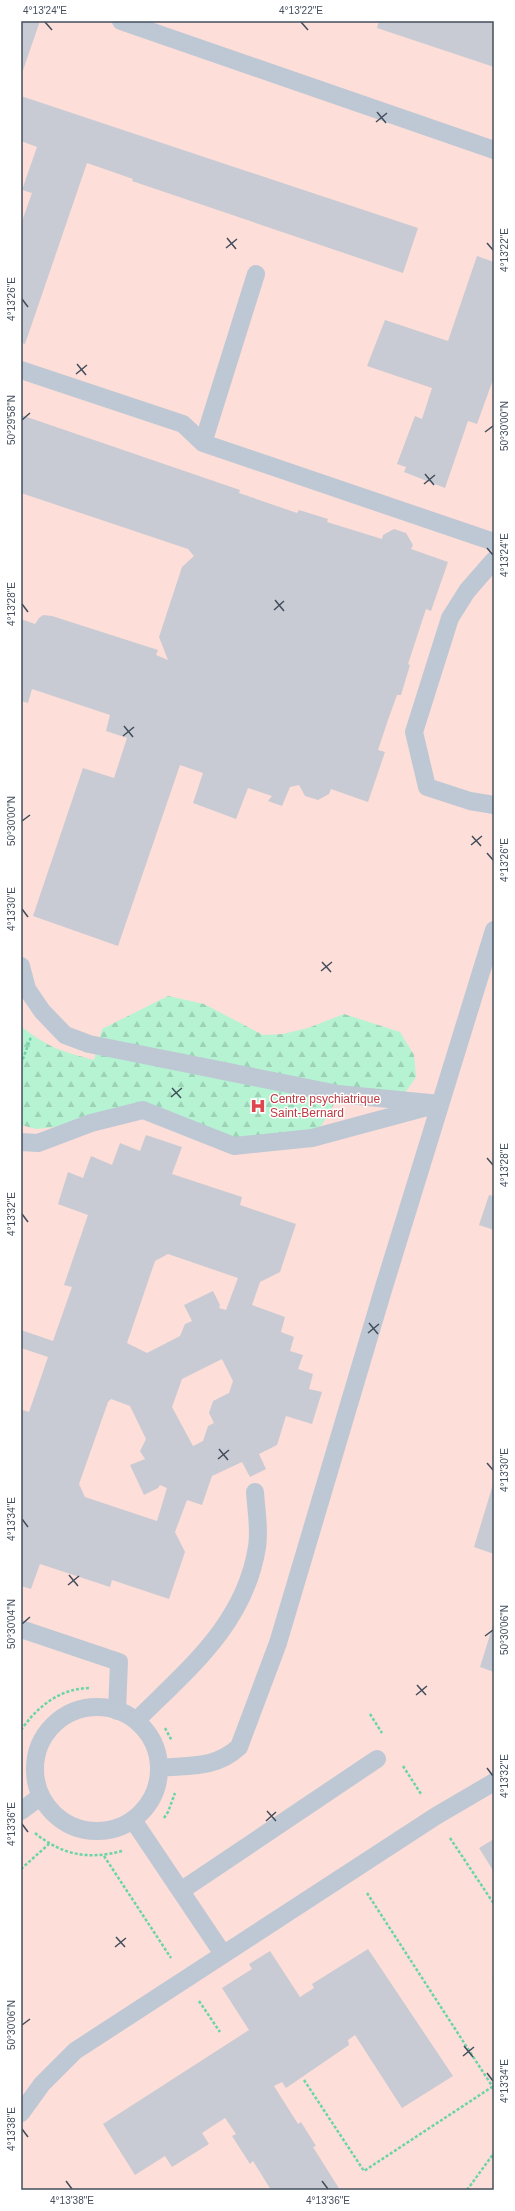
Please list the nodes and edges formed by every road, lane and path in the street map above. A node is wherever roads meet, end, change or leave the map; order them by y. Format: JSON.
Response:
{"nodes":[{"id":1,"x":121,"y":21,"type":"edge"},
{"id":2,"x":494,"y":150,"type":"edge"},
{"id":3,"x":256,"y":274,"type":"dead end"},
{"id":4,"x":21,"y":370,"type":"edge"},
{"id":5,"x":203,"y":443,"type":"junction"},
{"id":6,"x":494,"y":542,"type":"edge"},
{"id":7,"x":494,"y":560,"type":"edge"},
{"id":8,"x":494,"y":805,"type":"edge"},
{"id":9,"x":494,"y":930,"type":"edge"},
{"id":10,"x":21,"y":966,"type":"edge"},
{"id":11,"x":24,"y":988,"type":"edge"},
{"id":12,"x":32,"y":1035,"type":"dead end"},
{"id":13,"x":21,"y":1064,"type":"edge"},
{"id":14,"x":440,"y":1104,"type":"junction"},
{"id":15,"x":21,"y":1142,"type":"edge"},
{"id":16,"x":255,"y":1492,"type":"dead end"},
{"id":17,"x":21,"y":1629,"type":"edge"},
{"id":18,"x":117,"y":1692,"type":"junction"},
{"id":19,"x":148,"y":1708,"type":"junction"},
{"id":20,"x":117,"y":1711,"type":"junction"},
{"id":21,"x":136,"y":1721,"type":"junction"},
{"id":22,"x":21,"y":1730,"type":"edge"},
{"id":23,"x":377,"y":1759,"type":"dead end"},
{"id":24,"x":177,"y":1766,"type":"junction"},
{"id":25,"x":159,"y":1768,"type":"junction"},
{"id":26,"x":494,"y":1782,"type":"edge"},
{"id":27,"x":41,"y":1796,"type":"junction"},
{"id":28,"x":21,"y":1811,"type":"edge"},
{"id":29,"x":133,"y":1820,"type":"junction"},
{"id":30,"x":32,"y":1830,"type":"dead end"},
{"id":31,"x":146,"y":1838,"type":"junction"},
{"id":32,"x":49,"y":1844,"type":"junction"},
{"id":33,"x":104,"y":1856,"type":"junction"},
{"id":34,"x":21,"y":1869,"type":"edge"},
{"id":35,"x":352,"y":1870,"type":"junction"},
{"id":36,"x":182,"y":1890,"type":"junction"},
{"id":37,"x":224,"y":1954,"type":"junction"},
{"id":38,"x":494,"y":1976,"type":"edge"},
{"id":39,"x":185,"y":1978,"type":"junction"},
{"id":40,"x":494,"y":1981,"type":"edge"},
{"id":41,"x":220,"y":2032,"type":"dead end"},
{"id":42,"x":304,"y":2080,"type":"dead end"},
{"id":43,"x":493,"y":2088,"type":"edge"},
{"id":44,"x":21,"y":2113,"type":"edge"},
{"id":45,"x":494,"y":2153,"type":"edge"},
{"id":46,"x":467,"y":2190,"type":"edge"}],
"edges":[{"from":1,"to":2,"type":"lane"},
{"from":3,"to":5,"type":"lane"},
{"from":4,"to":5,"type":"lane"},
{"from":5,"to":6,"type":"lane"},
{"from":7,"to":8,"type":"lane"},
{"from":9,"to":14,"type":"lane"},
{"from":10,"to":11,"type":"lane"},
{"from":11,"to":14,"type":"lane"},
{"from":12,"to":13,"type":"path"},
{"from":14,"to":15,"type":"lane"},
{"from":14,"to":24,"type":"lane"},
{"from":16,"to":19,"type":"lane"},
{"from":17,"to":18,"type":"lane"},
{"from":18,"to":20,"type":"lane"},
{"from":18,"to":22,"type":"path"},
{"from":19,"to":21,"type":"lane"},
{"from":19,"to":24,"type":"path"},
{"from":20,"to":21,"type":"lane"},
{"from":20,"to":27,"type":"lane"},
{"from":21,"to":25,"type":"lane"},
{"from":23,"to":36,"type":"lane"},
{"from":24,"to":25,"type":"lane"},
{"from":24,"to":31,"type":"path"},
{"from":25,"to":29,"type":"lane"},
{"from":26,"to":35,"type":"lane"},
{"from":27,"to":28,"type":"lane"},
{"from":27,"to":29,"type":"lane"},
{"from":29,"to":31,"type":"lane"},
{"from":30,"to":32,"type":"path"},
{"from":31,"to":33,"type":"path"},
{"from":31,"to":36,"type":"lane"},
{"from":32,"to":33,"type":"path"},
{"from":32,"to":34,"type":"path"},
{"from":33,"to":39,"type":"path"},
{"from":35,"to":37,"type":"lane"},
{"from":35,"to":43,"type":"path"},
{"from":36,"to":37,"type":"lane"},
{"from":37,"to":39,"type":"lane"},
{"from":38,"to":40,"type":"path"},
{"from":39,"to":41,"type":"path"},
{"from":39,"to":44,"type":"lane"},
{"from":42,"to":43,"type":"path"},
{"from":45,"to":46,"type":"path"}]}
